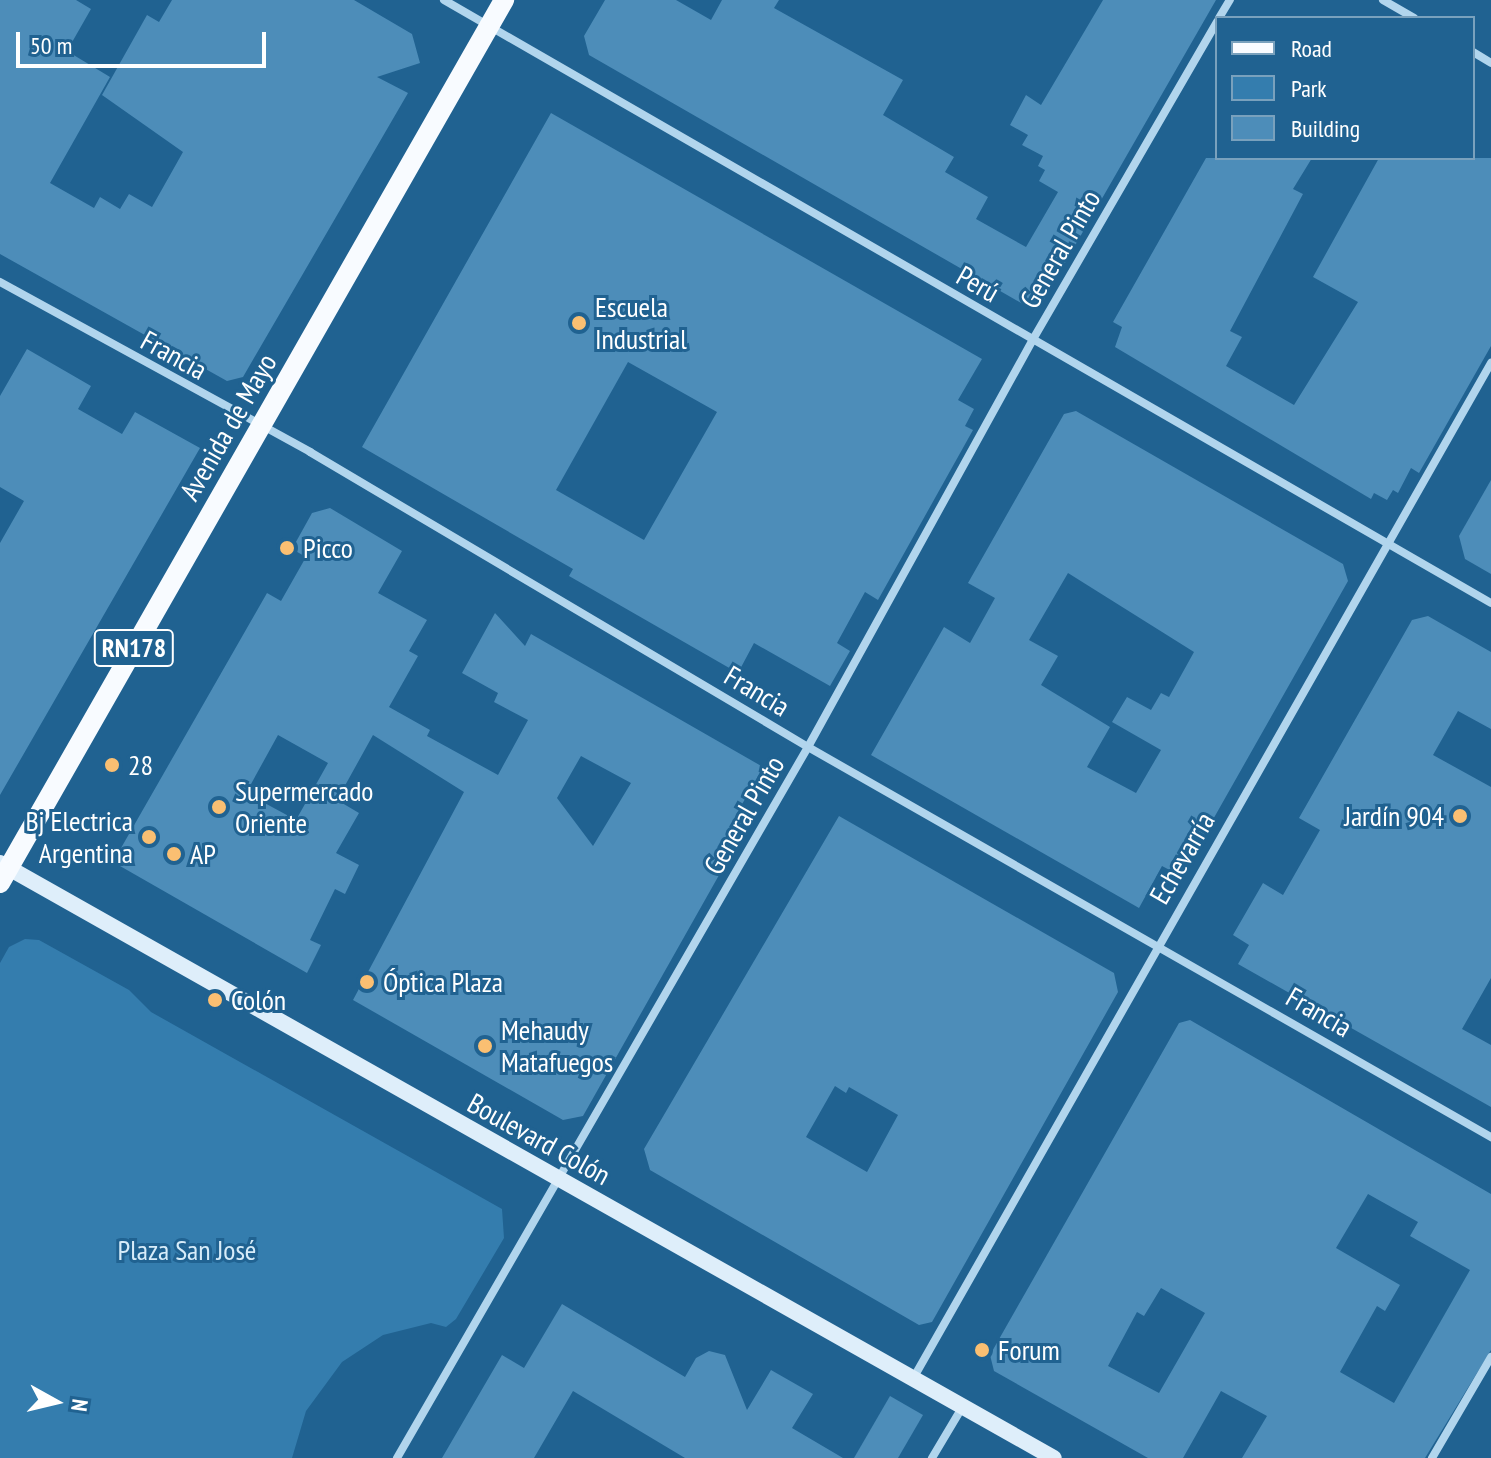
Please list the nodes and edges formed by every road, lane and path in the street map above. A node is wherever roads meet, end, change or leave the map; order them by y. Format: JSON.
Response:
{"nodes":[{"id":1,"x":444,"y":0,"type":"edge"},
{"id":2,"x":504,"y":0,"type":"edge"},
{"id":3,"x":1383,"y":0,"type":"edge"},
{"id":4,"x":1411,"y":16,"type":"edge"},
{"id":5,"x":1215,"y":25,"type":"edge"},
{"id":6,"x":490,"y":26,"type":"junction"},
{"id":7,"x":0,"y":282,"type":"edge"},
{"id":8,"x":1032,"y":341,"type":"junction"},
{"id":9,"x":1491,"y":363,"type":"edge"},
{"id":10,"x":260,"y":429,"type":"junction"},
{"id":11,"x":1388,"y":542,"type":"junction"},
{"id":12,"x":1491,"y":603,"type":"edge"},
{"id":13,"x":808,"y":747,"type":"junction"},
{"id":14,"x":3,"y":871,"type":"edge"},
{"id":15,"x":1158,"y":945,"type":"junction"},
{"id":16,"x":1491,"y":1137,"type":"edge"},
{"id":17,"x":559,"y":1180,"type":"junction"},
{"id":18,"x":1491,"y":1357,"type":"edge"},
{"id":19,"x":914,"y":1377,"type":"junction"},
{"id":20,"x":963,"y":1405,"type":"junction"},
{"id":21,"x":397,"y":1458,"type":"edge"},
{"id":22,"x":932,"y":1458,"type":"edge"},
{"id":23,"x":1054,"y":1458,"type":"edge"},
{"id":24,"x":1432,"y":1458,"type":"edge"}],
"edges":[{"from":1,"to":6,"type":"street","name":"Perú"},
{"from":2,"to":6,"type":"main road","name":"Avenida de Mayo","number":"RN178"},
{"from":3,"to":4,"type":"street"},
{"from":5,"to":8,"type":"street","name":"General Pinto"},
{"from":6,"to":8,"type":"street","name":"Perú"},
{"from":6,"to":10,"type":"main road","name":"Avenida de Mayo","number":"RN178"},
{"from":7,"to":10,"type":"street","name":"Francia"},
{"from":8,"to":11,"type":"street","name":"Perú"},
{"from":8,"to":13,"type":"street","name":"General Pinto"},
{"from":9,"to":11,"type":"street","name":"Echevarría"},
{"from":10,"to":13,"type":"street","name":"Francia"},
{"from":10,"to":14,"type":"main road","name":"Avenida de Mayo","number":"RN178"},
{"from":11,"to":12,"type":"street","name":"Perú"},
{"from":11,"to":15,"type":"street","name":"Echevarría"},
{"from":13,"to":15,"type":"street","name":"Francia"},
{"from":13,"to":17,"type":"street","name":"General Pinto"},
{"from":14,"to":17,"type":"main road","name":"Boulevard Colón"},
{"from":15,"to":16,"type":"street","name":"Francia"},
{"from":15,"to":19,"type":"street","name":"Echevarría"},
{"from":17,"to":19,"type":"main road","name":"Boulevard Colón"},
{"from":17,"to":21,"type":"street","name":"General Pinto"},
{"from":18,"to":24,"type":"street"},
{"from":19,"to":20,"type":"main road","name":"Boulevard Colón"},
{"from":20,"to":22,"type":"street"},
{"from":20,"to":23,"type":"main road","name":"Boulevard Colón"}]}
